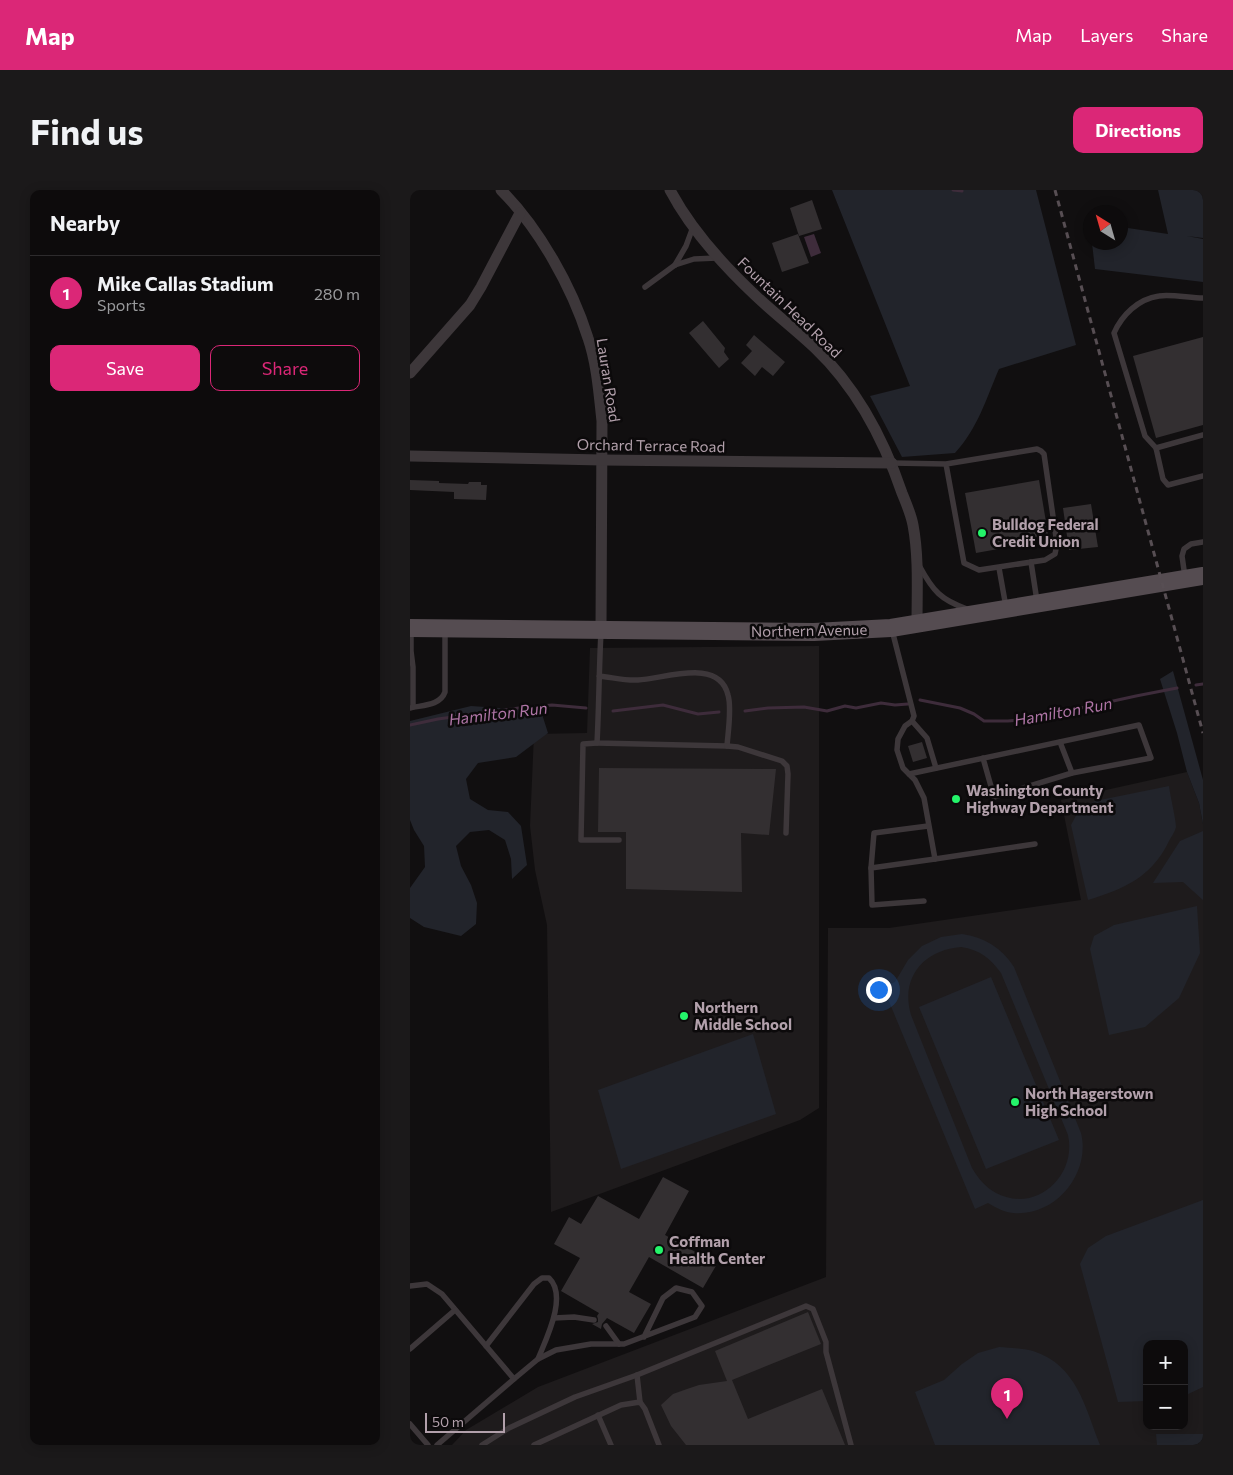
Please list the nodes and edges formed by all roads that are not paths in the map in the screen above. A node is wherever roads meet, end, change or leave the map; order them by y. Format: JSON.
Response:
{"nodes":[{"id":1,"x":501,"y":190,"type":"edge"},
{"id":2,"x":670,"y":190,"type":"edge"},
{"id":3,"x":520,"y":213,"type":"junction"},
{"id":4,"x":694,"y":226,"type":"junction"},
{"id":5,"x":718,"y":257,"type":"junction"},
{"id":6,"x":675,"y":265,"type":"junction"},
{"id":7,"x":645,"y":287,"type":"dead end"},
{"id":8,"x":1203,"y":298,"type":"edge"},
{"id":9,"x":410,"y":373,"type":"edge"},
{"id":10,"x":1203,"y":435,"type":"edge"},
{"id":11,"x":1156,"y":448,"type":"junction"},
{"id":12,"x":410,"y":456,"type":"edge"},
{"id":13,"x":602,"y":460,"type":"junction"},
{"id":14,"x":892,"y":463,"type":"junction"},
{"id":15,"x":946,"y":464,"type":"junction"},
{"id":16,"x":1203,"y":476,"type":"edge"},
{"id":17,"x":1203,"y":542,"type":"edge"},
{"id":18,"x":916,"y":561,"type":"junction"},
{"id":19,"x":1031,"y":562,"type":"junction"},
{"id":20,"x":999,"y":568,"type":"junction"},
{"id":21,"x":1203,"y":576,"type":"edge"},
{"id":22,"x":1185,"y":579,"type":"junction"},
{"id":23,"x":1037,"y":603,"type":"junction"},
{"id":24,"x":1007,"y":609,"type":"junction"},
{"id":25,"x":978,"y":613,"type":"junction"},
{"id":26,"x":918,"y":624,"type":"junction"},
{"id":27,"x":411,"y":628,"type":"edge"},
{"id":28,"x":445,"y":628,"type":"junction"},
{"id":29,"x":891,"y":628,"type":"junction"},
{"id":30,"x":601,"y":630,"type":"junction"},
{"id":31,"x":410,"y":651,"type":"edge"},
{"id":32,"x":599,"y":676,"type":"junction"},
{"id":33,"x":412,"y":708,"type":"edge"},
{"id":34,"x":912,"y":721,"type":"junction"},
{"id":35,"x":1060,"y":742,"type":"junction"},
{"id":36,"x":597,"y":743,"type":"junction"},
{"id":37,"x":727,"y":746,"type":"junction"},
{"id":38,"x":983,"y":758,"type":"junction"},
{"id":39,"x":936,"y":768,"type":"junction"},
{"id":40,"x":1072,"y":773,"type":"junction"},
{"id":41,"x":909,"y":774,"type":"junction"},
{"id":42,"x":928,"y":826,"type":"junction"},
{"id":43,"x":786,"y":833,"type":"dead end"},
{"id":44,"x":619,"y":840,"type":"dead end"},
{"id":45,"x":1035,"y":844,"type":"dead end"},
{"id":46,"x":935,"y":859,"type":"junction"},
{"id":47,"x":871,"y":868,"type":"junction"},
{"id":48,"x":924,"y":901,"type":"dead end"},
{"id":49,"x":410,"y":1286,"type":"edge"},
{"id":50,"x":455,"y":1310,"type":"junction"},
{"id":51,"x":554,"y":1318,"type":"junction"},
{"id":52,"x":594,"y":1320,"type":"dead end"},
{"id":53,"x":606,"y":1326,"type":"dead end"},
{"id":54,"x":644,"y":1337,"type":"junction"},
{"id":55,"x":619,"y":1344,"type":"junction"},
{"id":56,"x":486,"y":1346,"type":"junction"},
{"id":57,"x":410,"y":1349,"type":"edge"},
{"id":58,"x":538,"y":1360,"type":"junction"},
{"id":59,"x":637,"y":1375,"type":"junction"},
{"id":60,"x":514,"y":1379,"type":"junction"},
{"id":61,"x":640,"y":1402,"type":"junction"},
{"id":62,"x":598,"y":1415,"type":"junction"},
{"id":63,"x":410,"y":1424,"type":"edge"},
{"id":64,"x":428,"y":1445,"type":"edge"},
{"id":65,"x":437,"y":1445,"type":"edge"},
{"id":66,"x":482,"y":1445,"type":"edge"},
{"id":67,"x":534,"y":1445,"type":"edge"},
{"id":68,"x":611,"y":1445,"type":"edge"},
{"id":69,"x":659,"y":1445,"type":"edge"},
{"id":70,"x":851,"y":1445,"type":"edge"}],
"edges":[{"from":1,"to":3,"type":"street","name":"Lauran Road"},
{"from":2,"to":4,"type":"street","name":"Fountain Head Road"},
{"from":3,"to":9,"type":"street"},
{"from":3,"to":13,"type":"street","name":"Lauran Road"},
{"from":4,"to":5,"type":"street","name":"Fountain Head Road"},
{"from":4,"to":6,"type":"lane"},
{"from":5,"to":6,"type":"lane"},
{"from":5,"to":14,"type":"street","name":"Fountain Head Road"},
{"from":6,"to":7,"type":"lane"},
{"from":8,"to":11,"type":"lane"},
{"from":10,"to":11,"type":"lane"},
{"from":11,"to":16,"type":"lane"},
{"from":12,"to":13,"type":"street","name":"Orchard Terrace Road"},
{"from":13,"to":14,"type":"street","name":"Orchard Terrace Road"},
{"from":13,"to":30,"type":"street","name":"Lauran Road"},
{"from":14,"to":15,"type":"lane"},
{"from":14,"to":18,"type":"street","name":"Fountain Head Road"},
{"from":15,"to":19,"type":"lane"},
{"from":15,"to":20,"type":"lane"},
{"from":17,"to":22,"type":"lane"},
{"from":18,"to":25,"type":"lane"},
{"from":18,"to":26,"type":"street","name":"Fountain Head Road"},
{"from":19,"to":20,"type":"lane"},
{"from":19,"to":23,"type":"lane"},
{"from":20,"to":24,"type":"lane"},
{"from":21,"to":22,"type":"main road","name":"Northern Avenue"},
{"from":22,"to":23,"type":"main road","name":"Northern Avenue"},
{"from":23,"to":24,"type":"main road","name":"Northern Avenue"},
{"from":24,"to":25,"type":"main road","name":"Northern Avenue"},
{"from":25,"to":26,"type":"main road","name":"Northern Avenue"},
{"from":26,"to":29,"type":"main road","name":"Northern Avenue"},
{"from":27,"to":28,"type":"main road","name":"Northern Avenue"},
{"from":27,"to":31,"type":"lane"},
{"from":28,"to":30,"type":"main road","name":"Northern Avenue"},
{"from":28,"to":33,"type":"lane"},
{"from":29,"to":30,"type":"main road","name":"Northern Avenue"},
{"from":29,"to":34,"type":"lane"},
{"from":30,"to":32,"type":"lane"},
{"from":31,"to":33,"type":"lane"},
{"from":32,"to":36,"type":"lane"},
{"from":32,"to":37,"type":"lane"},
{"from":34,"to":39,"type":"lane"},
{"from":34,"to":41,"type":"lane"},
{"from":35,"to":38,"type":"lane"},
{"from":35,"to":40,"type":"lane"},
{"from":35,"to":40,"type":"lane"},
{"from":36,"to":37,"type":"lane"},
{"from":36,"to":44,"type":"lane"},
{"from":37,"to":43,"type":"lane"},
{"from":38,"to":39,"type":"lane"},
{"from":38,"to":40,"type":"lane"},
{"from":39,"to":41,"type":"lane"},
{"from":41,"to":42,"type":"lane"},
{"from":42,"to":46,"type":"lane"},
{"from":42,"to":47,"type":"lane"},
{"from":45,"to":46,"type":"lane"},
{"from":46,"to":47,"type":"lane"},
{"from":47,"to":48,"type":"lane"},
{"from":49,"to":50,"type":"lane"},
{"from":50,"to":56,"type":"lane"},
{"from":50,"to":57,"type":"lane"},
{"from":51,"to":52,"type":"lane"},
{"from":51,"to":56,"type":"lane"},
{"from":51,"to":58,"type":"lane"},
{"from":53,"to":55,"type":"lane"},
{"from":54,"to":54,"type":"lane"},
{"from":54,"to":55,"type":"lane"},
{"from":55,"to":58,"type":"lane"},
{"from":56,"to":60,"type":"lane"},
{"from":58,"to":60,"type":"lane"},
{"from":59,"to":61,"type":"lane"},
{"from":59,"to":66,"type":"lane"},
{"from":59,"to":70,"type":"lane"},
{"from":60,"to":65,"type":"lane"},
{"from":61,"to":62,"type":"lane"},
{"from":61,"to":69,"type":"lane"},
{"from":62,"to":67,"type":"lane"},
{"from":62,"to":68,"type":"lane"},
{"from":63,"to":64,"type":"lane"}]}
